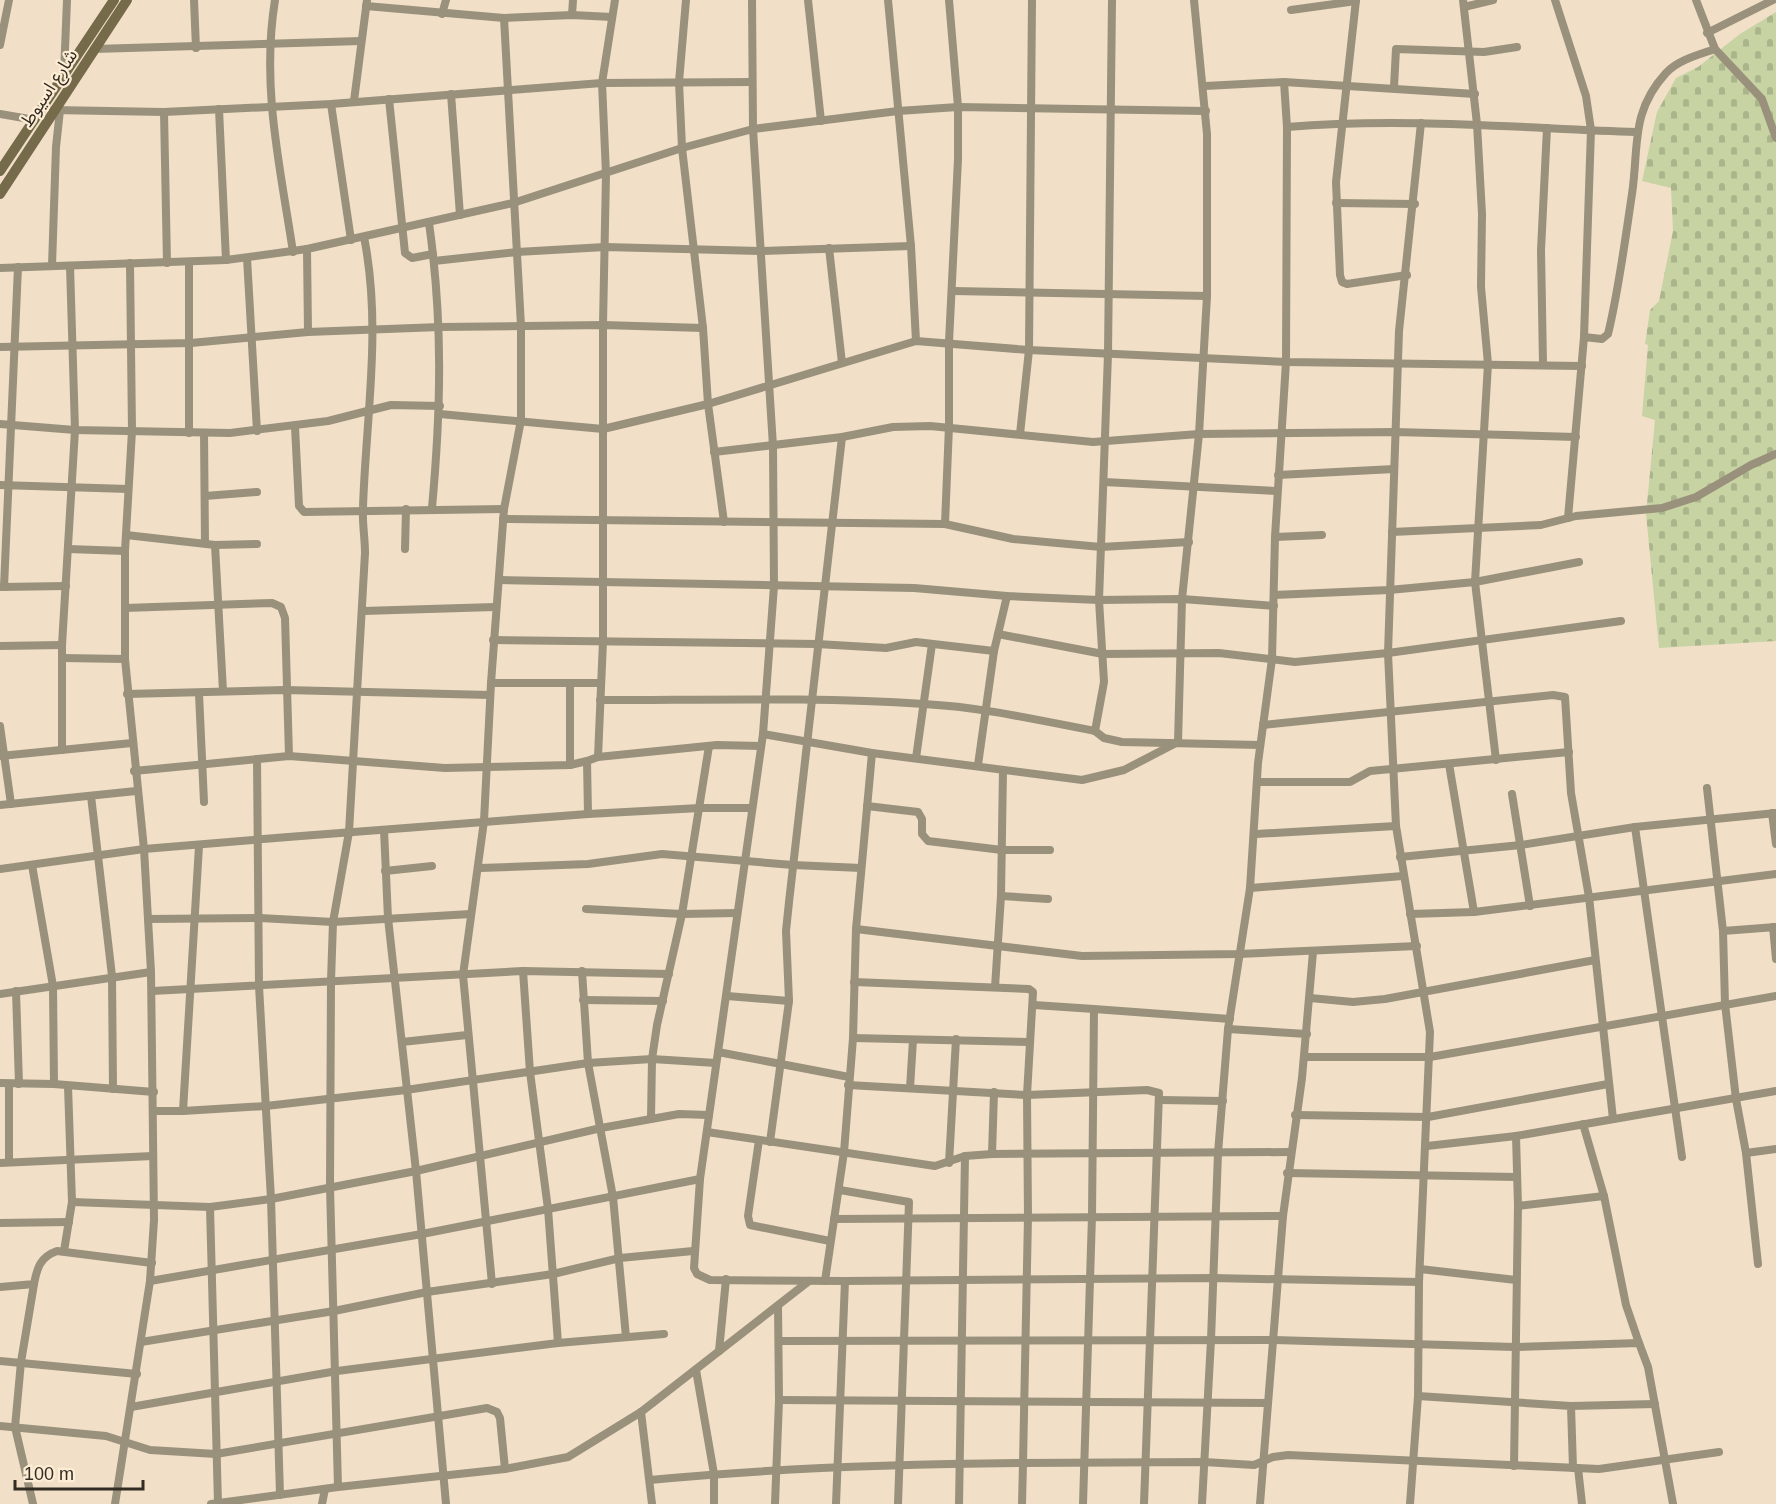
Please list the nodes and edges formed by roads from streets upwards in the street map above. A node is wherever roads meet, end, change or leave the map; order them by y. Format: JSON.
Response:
{"nodes":[{"id":1,"x":9,"y":0,"type":"edge"},
{"id":2,"x":67,"y":0,"type":"edge"},
{"id":3,"x":114,"y":0,"type":"edge"},
{"id":4,"x":127,"y":0,"type":"edge"},
{"id":5,"x":194,"y":0,"type":"edge"},
{"id":6,"x":275,"y":0,"type":"edge"},
{"id":7,"x":446,"y":0,"type":"edge"},
{"id":8,"x":573,"y":0,"type":"edge"},
{"id":9,"x":615,"y":0,"type":"edge"},
{"id":10,"x":686,"y":0,"type":"edge"},
{"id":11,"x":752,"y":0,"type":"edge"},
{"id":12,"x":808,"y":0,"type":"edge"},
{"id":13,"x":888,"y":0,"type":"edge"},
{"id":14,"x":949,"y":0,"type":"edge"},
{"id":15,"x":1032,"y":0,"type":"edge"},
{"id":16,"x":1112,"y":0,"type":"edge"},
{"id":17,"x":1194,"y":0,"type":"edge"},
{"id":18,"x":1356,"y":0,"type":"edge"},
{"id":19,"x":1494,"y":0,"type":"edge"},
{"id":20,"x":1555,"y":0,"type":"edge"},
{"id":21,"x":1696,"y":0,"type":"edge"},
{"id":22,"x":1773,"y":0,"type":"edge"},
{"id":23,"x":366,"y":3,"type":"edge"},
{"id":24,"x":1463,"y":4,"type":"edge"},
{"id":25,"x":1291,"y":10,"type":"dead end"},
{"id":26,"x":442,"y":14,"type":"junction"},
{"id":27,"x":572,"y":15,"type":"junction"},
{"id":28,"x":612,"y":17,"type":"junction"},
{"id":29,"x":504,"y":18,"type":"junction"},
{"id":30,"x":1707,"y":33,"type":"junction"},
{"id":31,"x":361,"y":41,"type":"junction"},
{"id":32,"x":0,"y":45,"type":"edge"},
{"id":33,"x":269,"y":45,"type":"junction"},
{"id":34,"x":1517,"y":47,"type":"dead end"},
{"id":35,"x":196,"y":48,"type":"junction"},
{"id":36,"x":1715,"y":49,"type":"junction"},
{"id":37,"x":94,"y":50,"type":"junction"},
{"id":38,"x":1470,"y":52,"type":"junction"},
{"id":39,"x":64,"y":76,"type":"junction"},
{"id":40,"x":679,"y":82,"type":"junction"},
{"id":41,"x":752,"y":82,"type":"junction"},
{"id":42,"x":1284,"y":82,"type":"junction"},
{"id":43,"x":602,"y":83,"type":"junction"},
{"id":44,"x":1348,"y":85,"type":"junction"},
{"id":45,"x":1205,"y":86,"type":"junction"},
{"id":46,"x":1394,"y":87,"type":"junction"},
{"id":47,"x":509,"y":90,"type":"junction"},
{"id":48,"x":451,"y":94,"type":"junction"},
{"id":49,"x":1475,"y":94,"type":"junction"},
{"id":50,"x":389,"y":99,"type":"junction"},
{"id":51,"x":354,"y":101,"type":"junction"},
{"id":52,"x":331,"y":104,"type":"junction"},
{"id":53,"x":1033,"y":106,"type":"junction"},
{"id":54,"x":270,"y":107,"type":"junction"},
{"id":55,"x":958,"y":107,"type":"junction"},
{"id":56,"x":219,"y":109,"type":"junction"},
{"id":57,"x":57,"y":110,"type":"junction"},
{"id":58,"x":1112,"y":110,"type":"junction"},
{"id":59,"x":898,"y":111,"type":"junction"},
{"id":60,"x":1206,"y":111,"type":"junction"},
{"id":61,"x":164,"y":112,"type":"junction"},
{"id":62,"x":0,"y":114,"type":"edge"},
{"id":63,"x":35,"y":120,"type":"junction"},
{"id":64,"x":821,"y":121,"type":"junction"},
{"id":65,"x":1345,"y":122,"type":"junction"},
{"id":66,"x":1421,"y":123,"type":"junction"},
{"id":67,"x":1477,"y":124,"type":"junction"},
{"id":68,"x":1287,"y":127,"type":"junction"},
{"id":69,"x":1547,"y":128,"type":"junction"},
{"id":70,"x":753,"y":129,"type":"junction"},
{"id":71,"x":1591,"y":130,"type":"junction"},
{"id":72,"x":1636,"y":132,"type":"junction"},
{"id":73,"x":1776,"y":138,"type":"edge"},
{"id":74,"x":682,"y":148,"type":"junction"},
{"id":75,"x":0,"y":171,"type":"edge"},
{"id":76,"x":606,"y":174,"type":"junction"},
{"id":77,"x":0,"y":194,"type":"edge"},
{"id":78,"x":513,"y":203,"type":"junction"},
{"id":79,"x":1336,"y":203,"type":"junction"},
{"id":80,"x":1415,"y":204,"type":"junction"},
{"id":81,"x":460,"y":215,"type":"junction"},
{"id":82,"x":429,"y":223,"type":"junction"},
{"id":83,"x":403,"y":228,"type":"junction"},
{"id":84,"x":364,"y":237,"type":"junction"},
{"id":85,"x":351,"y":240,"type":"junction"},
{"id":86,"x":911,"y":246,"type":"junction"},
{"id":87,"x":605,"y":247,"type":"junction"},
{"id":88,"x":829,"y":248,"type":"junction"},
{"id":89,"x":307,"y":249,"type":"junction"},
{"id":90,"x":694,"y":250,"type":"junction"},
{"id":91,"x":760,"y":251,"type":"junction"},
{"id":92,"x":294,"y":252,"type":"junction"},
{"id":93,"x":516,"y":252,"type":"junction"},
{"id":94,"x":247,"y":258,"type":"junction"},
{"id":95,"x":434,"y":258,"type":"junction"},
{"id":96,"x":226,"y":260,"type":"junction"},
{"id":97,"x":166,"y":262,"type":"junction"},
{"id":98,"x":189,"y":262,"type":"junction"},
{"id":99,"x":130,"y":263,"type":"junction"},
{"id":100,"x":52,"y":266,"type":"junction"},
{"id":101,"x":70,"y":266,"type":"junction"},
{"id":102,"x":18,"y":267,"type":"junction"},
{"id":103,"x":0,"y":268,"type":"edge"},
{"id":104,"x":1407,"y":275,"type":"junction"},
{"id":105,"x":953,"y":291,"type":"junction"},
{"id":106,"x":1029,"y":292,"type":"junction"},
{"id":107,"x":1108,"y":294,"type":"junction"},
{"id":108,"x":1207,"y":296,"type":"junction"},
{"id":109,"x":603,"y":325,"type":"junction"},
{"id":110,"x":521,"y":326,"type":"junction"},
{"id":111,"x":440,"y":327,"type":"junction"},
{"id":112,"x":704,"y":328,"type":"junction"},
{"id":113,"x":374,"y":329,"type":"junction"},
{"id":114,"x":308,"y":333,"type":"junction"},
{"id":115,"x":1584,"y":337,"type":"junction"},
{"id":116,"x":252,"y":339,"type":"junction"},
{"id":117,"x":916,"y":341,"type":"junction"},
{"id":118,"x":949,"y":342,"type":"junction"},
{"id":119,"x":133,"y":343,"type":"junction"},
{"id":120,"x":191,"y":343,"type":"junction"},
{"id":121,"x":16,"y":346,"type":"junction"},
{"id":122,"x":73,"y":346,"type":"junction"},
{"id":123,"x":0,"y":347,"type":"edge"},
{"id":124,"x":1029,"y":350,"type":"junction"},
{"id":125,"x":1108,"y":354,"type":"junction"},
{"id":126,"x":1204,"y":358,"type":"junction"},
{"id":127,"x":1286,"y":362,"type":"junction"},
{"id":128,"x":842,"y":363,"type":"junction"},
{"id":129,"x":1488,"y":364,"type":"junction"},
{"id":130,"x":1543,"y":364,"type":"junction"},
{"id":131,"x":1397,"y":365,"type":"junction"},
{"id":132,"x":1582,"y":366,"type":"junction"},
{"id":133,"x":768,"y":386,"type":"junction"},
{"id":134,"x":708,"y":404,"type":"junction"},
{"id":135,"x":440,"y":410,"type":"junction"},
{"id":136,"x":369,"y":411,"type":"junction"},
{"id":137,"x":521,"y":420,"type":"junction"},
{"id":138,"x":0,"y":424,"type":"edge"},
{"id":139,"x":12,"y":425,"type":"junction"},
{"id":140,"x":949,"y":426,"type":"junction"},
{"id":141,"x":295,"y":427,"type":"junction"},
{"id":142,"x":75,"y":429,"type":"junction"},
{"id":143,"x":603,"y":429,"type":"junction"},
{"id":144,"x":132,"y":430,"type":"junction"},
{"id":145,"x":257,"y":431,"type":"junction"},
{"id":146,"x":1395,"y":432,"type":"junction"},
{"id":147,"x":189,"y":433,"type":"junction"},
{"id":148,"x":204,"y":433,"type":"junction"},
{"id":149,"x":1020,"y":434,"type":"junction"},
{"id":150,"x":1199,"y":434,"type":"junction"},
{"id":151,"x":1484,"y":434,"type":"junction"},
{"id":152,"x":1281,"y":435,"type":"junction"},
{"id":153,"x":842,"y":437,"type":"junction"},
{"id":154,"x":1576,"y":437,"type":"junction"},
{"id":155,"x":1105,"y":442,"type":"junction"},
{"id":156,"x":773,"y":446,"type":"junction"},
{"id":157,"x":714,"y":452,"type":"junction"},
{"id":158,"x":1776,"y":454,"type":"edge"},
{"id":159,"x":1394,"y":469,"type":"junction"},
{"id":160,"x":1278,"y":475,"type":"junction"},
{"id":161,"x":1104,"y":482,"type":"junction"},
{"id":162,"x":4,"y":485,"type":"edge"},
{"id":163,"x":1194,"y":486,"type":"junction"},
{"id":164,"x":71,"y":487,"type":"junction"},
{"id":165,"x":128,"y":489,"type":"junction"},
{"id":166,"x":1278,"y":491,"type":"junction"},
{"id":167,"x":257,"y":492,"type":"dead end"},
{"id":168,"x":205,"y":496,"type":"junction"},
{"id":169,"x":432,"y":508,"type":"junction"},
{"id":170,"x":406,"y":509,"type":"junction"},
{"id":171,"x":504,"y":509,"type":"junction"},
{"id":172,"x":363,"y":510,"type":"junction"},
{"id":173,"x":1568,"y":518,"type":"junction"},
{"id":174,"x":502,"y":519,"type":"junction"},
{"id":175,"x":603,"y":521,"type":"junction"},
{"id":176,"x":724,"y":522,"type":"junction"},
{"id":177,"x":774,"y":523,"type":"junction"},
{"id":178,"x":832,"y":523,"type":"junction"},
{"id":179,"x":945,"y":524,"type":"junction"},
{"id":180,"x":1477,"y":528,"type":"junction"},
{"id":181,"x":1392,"y":532,"type":"junction"},
{"id":182,"x":126,"y":535,"type":"junction"},
{"id":183,"x":1322,"y":535,"type":"dead end"},
{"id":184,"x":1275,"y":537,"type":"junction"},
{"id":185,"x":1189,"y":542,"type":"junction"},
{"id":186,"x":205,"y":543,"type":"junction"},
{"id":187,"x":257,"y":544,"type":"dead end"},
{"id":188,"x":215,"y":545,"type":"junction"},
{"id":189,"x":1101,"y":547,"type":"junction"},
{"id":190,"x":68,"y":549,"type":"junction"},
{"id":191,"x":405,"y":549,"type":"dead end"},
{"id":192,"x":125,"y":551,"type":"junction"},
{"id":193,"x":1579,"y":562,"type":"dead end"},
{"id":194,"x":499,"y":580,"type":"junction"},
{"id":195,"x":603,"y":582,"type":"junction"},
{"id":196,"x":1475,"y":582,"type":"junction"},
{"id":197,"x":66,"y":586,"type":"junction"},
{"id":198,"x":774,"y":586,"type":"junction"},
{"id":199,"x":2,"y":587,"type":"edge"},
{"id":200,"x":824,"y":588,"type":"junction"},
{"id":201,"x":1389,"y":590,"type":"junction"},
{"id":202,"x":1007,"y":596,"type":"junction"},
{"id":203,"x":1274,"y":596,"type":"junction"},
{"id":204,"x":1182,"y":599,"type":"junction"},
{"id":205,"x":1100,"y":600,"type":"junction"},
{"id":206,"x":218,"y":605,"type":"junction"},
{"id":207,"x":1274,"y":606,"type":"junction"},
{"id":208,"x":125,"y":608,"type":"junction"},
{"id":209,"x":495,"y":608,"type":"junction"},
{"id":210,"x":363,"y":611,"type":"junction"},
{"id":211,"x":1621,"y":621,"type":"dead end"},
{"id":212,"x":998,"y":634,"type":"junction"},
{"id":213,"x":494,"y":640,"type":"junction"},
{"id":214,"x":603,"y":641,"type":"junction"},
{"id":215,"x":1480,"y":641,"type":"junction"},
{"id":216,"x":771,"y":643,"type":"junction"},
{"id":217,"x":817,"y":644,"type":"junction"},
{"id":218,"x":932,"y":644,"type":"junction"},
{"id":219,"x":62,"y":645,"type":"junction"},
{"id":220,"x":0,"y":646,"type":"edge"},
{"id":221,"x":994,"y":651,"type":"junction"},
{"id":222,"x":1179,"y":653,"type":"junction"},
{"id":223,"x":1388,"y":653,"type":"junction"},
{"id":224,"x":1103,"y":654,"type":"junction"},
{"id":225,"x":62,"y":658,"type":"junction"},
{"id":226,"x":125,"y":659,"type":"junction"},
{"id":227,"x":1272,"y":659,"type":"junction"},
{"id":228,"x":491,"y":683,"type":"junction"},
{"id":229,"x":570,"y":683,"type":"junction"},
{"id":230,"x":601,"y":683,"type":"junction"},
{"id":231,"x":285,"y":690,"type":"junction"},
{"id":232,"x":223,"y":691,"type":"junction"},
{"id":233,"x":357,"y":693,"type":"junction"},
{"id":234,"x":127,"y":694,"type":"junction"},
{"id":235,"x":199,"y":694,"type":"junction"},
{"id":236,"x":490,"y":694,"type":"junction"},
{"id":237,"x":600,"y":700,"type":"junction"},
{"id":238,"x":765,"y":700,"type":"junction"},
{"id":239,"x":811,"y":700,"type":"junction"},
{"id":240,"x":924,"y":704,"type":"junction"},
{"id":241,"x":1489,"y":704,"type":"junction"},
{"id":242,"x":985,"y":710,"type":"junction"},
{"id":243,"x":1389,"y":711,"type":"junction"},
{"id":244,"x":1263,"y":725,"type":"junction"},
{"id":245,"x":0,"y":726,"type":"edge"},
{"id":246,"x":1095,"y":731,"type":"junction"},
{"id":247,"x":763,"y":734,"type":"junction"},
{"id":248,"x":807,"y":742,"type":"junction"},
{"id":249,"x":1178,"y":742,"type":"junction"},
{"id":250,"x":132,"y":743,"type":"junction"},
{"id":251,"x":1260,"y":745,"type":"junction"},
{"id":252,"x":709,"y":746,"type":"junction"},
{"id":253,"x":761,"y":746,"type":"junction"},
{"id":254,"x":62,"y":750,"type":"junction"},
{"id":255,"x":872,"y":753,"type":"junction"},
{"id":256,"x":1569,"y":753,"type":"junction"},
{"id":257,"x":2,"y":756,"type":"edge"},
{"id":258,"x":289,"y":756,"type":"junction"},
{"id":259,"x":598,"y":757,"type":"junction"},
{"id":260,"x":916,"y":758,"type":"junction"},
{"id":261,"x":257,"y":759,"type":"junction"},
{"id":262,"x":1496,"y":760,"type":"junction"},
{"id":263,"x":587,"y":761,"type":"junction"},
{"id":264,"x":353,"y":762,"type":"junction"},
{"id":265,"x":202,"y":764,"type":"junction"},
{"id":266,"x":1449,"y":764,"type":"junction"},
{"id":267,"x":570,"y":765,"type":"junction"},
{"id":268,"x":978,"y":765,"type":"junction"},
{"id":269,"x":488,"y":769,"type":"junction"},
{"id":270,"x":1392,"y":769,"type":"junction"},
{"id":271,"x":1003,"y":770,"type":"junction"},
{"id":272,"x":134,"y":771,"type":"junction"},
{"id":273,"x":1258,"y":782,"type":"junction"},
{"id":274,"x":1707,"y":788,"type":"dead end"},
{"id":275,"x":136,"y":791,"type":"junction"},
{"id":276,"x":1512,"y":794,"type":"dead end"},
{"id":277,"x":91,"y":796,"type":"junction"},
{"id":278,"x":204,"y":802,"type":"dead end"},
{"id":279,"x":11,"y":804,"type":"junction"},
{"id":280,"x":0,"y":805,"type":"edge"},
{"id":281,"x":867,"y":806,"type":"junction"},
{"id":282,"x":700,"y":808,"type":"junction"},
{"id":283,"x":752,"y":808,"type":"junction"},
{"id":284,"x":1774,"y":813,"type":"edge"},
{"id":285,"x":588,"y":814,"type":"junction"},
{"id":286,"x":1710,"y":819,"type":"junction"},
{"id":287,"x":484,"y":821,"type":"junction"},
{"id":288,"x":1396,"y":826,"type":"junction"},
{"id":289,"x":1635,"y":827,"type":"junction"},
{"id":290,"x":384,"y":830,"type":"junction"},
{"id":291,"x":349,"y":832,"type":"junction"},
{"id":292,"x":1256,"y":834,"type":"junction"},
{"id":293,"x":1578,"y":836,"type":"junction"},
{"id":294,"x":260,"y":840,"type":"junction"},
{"id":295,"x":1776,"y":844,"type":"edge"},
{"id":296,"x":1521,"y":845,"type":"junction"},
{"id":297,"x":199,"y":846,"type":"junction"},
{"id":298,"x":144,"y":849,"type":"junction"},
{"id":299,"x":1002,"y":850,"type":"junction"},
{"id":300,"x":1050,"y":850,"type":"dead end"},
{"id":301,"x":1464,"y":851,"type":"junction"},
{"id":302,"x":96,"y":856,"type":"junction"},
{"id":303,"x":690,"y":856,"type":"junction"},
{"id":304,"x":1400,"y":857,"type":"junction"},
{"id":305,"x":745,"y":861,"type":"junction"},
{"id":306,"x":32,"y":865,"type":"junction"},
{"id":307,"x":793,"y":865,"type":"junction"},
{"id":308,"x":432,"y":866,"type":"dead end"},
{"id":309,"x":480,"y":867,"type":"junction"},
{"id":310,"x":861,"y":868,"type":"junction"},
{"id":311,"x":0,"y":869,"type":"edge"},
{"id":312,"x":385,"y":871,"type":"junction"},
{"id":313,"x":1776,"y":874,"type":"edge"},
{"id":314,"x":1403,"y":876,"type":"junction"},
{"id":315,"x":1719,"y":880,"type":"junction"},
{"id":316,"x":1250,"y":888,"type":"junction"},
{"id":317,"x":1643,"y":889,"type":"junction"},
{"id":318,"x":1001,"y":896,"type":"junction"},
{"id":319,"x":1589,"y":897,"type":"junction"},
{"id":320,"x":1048,"y":899,"type":"dead end"},
{"id":321,"x":1530,"y":906,"type":"junction"},
{"id":322,"x":586,"y":909,"type":"dead end"},
{"id":323,"x":1474,"y":912,"type":"junction"},
{"id":324,"x":737,"y":913,"type":"junction"},
{"id":325,"x":471,"y":914,"type":"junction"},
{"id":326,"x":682,"y":914,"type":"junction"},
{"id":327,"x":1410,"y":914,"type":"junction"},
{"id":328,"x":260,"y":918,"type":"junction"},
{"id":329,"x":388,"y":918,"type":"junction"},
{"id":330,"x":194,"y":919,"type":"junction"},
{"id":331,"x":148,"y":920,"type":"junction"},
{"id":332,"x":333,"y":922,"type":"junction"},
{"id":333,"x":1774,"y":927,"type":"edge"},
{"id":334,"x":856,"y":929,"type":"junction"},
{"id":335,"x":1723,"y":932,"type":"junction"},
{"id":336,"x":998,"y":946,"type":"junction"},
{"id":337,"x":1417,"y":946,"type":"junction"},
{"id":338,"x":1313,"y":952,"type":"junction"},
{"id":339,"x":1239,"y":954,"type":"junction"},
{"id":340,"x":1776,"y":959,"type":"edge"},
{"id":341,"x":1595,"y":960,"type":"junction"},
{"id":342,"x":523,"y":971,"type":"junction"},
{"id":343,"x":582,"y":971,"type":"junction"},
{"id":344,"x":151,"y":972,"type":"junction"},
{"id":345,"x":669,"y":974,"type":"junction"},
{"id":346,"x":463,"y":975,"type":"junction"},
{"id":347,"x":112,"y":976,"type":"junction"},
{"id":348,"x":395,"y":979,"type":"junction"},
{"id":349,"x":331,"y":981,"type":"junction"},
{"id":350,"x":854,"y":982,"type":"junction"},
{"id":351,"x":53,"y":986,"type":"junction"},
{"id":352,"x":260,"y":986,"type":"junction"},
{"id":353,"x":995,"y":987,"type":"junction"},
{"id":354,"x":189,"y":989,"type":"junction"},
{"id":355,"x":16,"y":991,"type":"junction"},
{"id":356,"x":152,"y":991,"type":"junction"},
{"id":357,"x":1425,"y":993,"type":"junction"},
{"id":358,"x":0,"y":994,"type":"edge"},
{"id":359,"x":727,"y":996,"type":"junction"},
{"id":360,"x":1776,"y":996,"type":"edge"},
{"id":361,"x":1311,"y":998,"type":"junction"},
{"id":362,"x":583,"y":1000,"type":"junction"},
{"id":363,"x":663,"y":1000,"type":"junction"},
{"id":364,"x":789,"y":1001,"type":"junction"},
{"id":365,"x":1725,"y":1004,"type":"junction"},
{"id":366,"x":1034,"y":1005,"type":"junction"},
{"id":367,"x":1094,"y":1009,"type":"junction"},
{"id":368,"x":1662,"y":1015,"type":"junction"},
{"id":369,"x":1230,"y":1019,"type":"junction"},
{"id":370,"x":1602,"y":1028,"type":"junction"},
{"id":371,"x":1228,"y":1029,"type":"junction"},
{"id":372,"x":1306,"y":1034,"type":"junction"},
{"id":373,"x":467,"y":1035,"type":"junction"},
{"id":374,"x":853,"y":1038,"type":"junction"},
{"id":375,"x":956,"y":1039,"type":"junction"},
{"id":376,"x":913,"y":1040,"type":"junction"},
{"id":377,"x":402,"y":1042,"type":"junction"},
{"id":378,"x":1030,"y":1042,"type":"junction"},
{"id":379,"x":718,"y":1052,"type":"junction"},
{"id":380,"x":1304,"y":1057,"type":"junction"},
{"id":381,"x":1430,"y":1057,"type":"junction"},
{"id":382,"x":652,"y":1059,"type":"junction"},
{"id":383,"x":588,"y":1063,"type":"junction"},
{"id":384,"x":716,"y":1063,"type":"junction"},
{"id":385,"x":781,"y":1064,"type":"junction"},
{"id":386,"x":530,"y":1072,"type":"junction"},
{"id":387,"x":472,"y":1080,"type":"junction"},
{"id":388,"x":849,"y":1081,"type":"junction"},
{"id":389,"x":4,"y":1083,"type":"edge"},
{"id":390,"x":19,"y":1084,"type":"junction"},
{"id":391,"x":54,"y":1084,"type":"junction"},
{"id":392,"x":1608,"y":1084,"type":"junction"},
{"id":393,"x":68,"y":1086,"type":"junction"},
{"id":394,"x":910,"y":1088,"type":"junction"},
{"id":395,"x":113,"y":1089,"type":"junction"},
{"id":396,"x":406,"y":1090,"type":"junction"},
{"id":397,"x":952,"y":1090,"type":"junction"},
{"id":398,"x":1776,"y":1090,"type":"edge"},
{"id":399,"x":154,"y":1092,"type":"junction"},
{"id":400,"x":994,"y":1092,"type":"junction"},
{"id":401,"x":1094,"y":1094,"type":"junction"},
{"id":402,"x":1027,"y":1095,"type":"junction"},
{"id":403,"x":331,"y":1099,"type":"junction"},
{"id":404,"x":1736,"y":1099,"type":"junction"},
{"id":405,"x":1160,"y":1100,"type":"junction"},
{"id":406,"x":1223,"y":1101,"type":"junction"},
{"id":407,"x":266,"y":1106,"type":"junction"},
{"id":408,"x":1676,"y":1107,"type":"junction"},
{"id":409,"x":154,"y":1111,"type":"junction"},
{"id":410,"x":183,"y":1111,"type":"junction"},
{"id":411,"x":709,"y":1115,"type":"junction"},
{"id":412,"x":1295,"y":1115,"type":"junction"},
{"id":413,"x":1428,"y":1117,"type":"junction"},
{"id":414,"x":651,"y":1119,"type":"junction"},
{"id":415,"x":1613,"y":1119,"type":"junction"},
{"id":416,"x":1582,"y":1124,"type":"junction"},
{"id":417,"x":601,"y":1128,"type":"junction"},
{"id":418,"x":707,"y":1132,"type":"junction"},
{"id":419,"x":1516,"y":1136,"type":"junction"},
{"id":420,"x":759,"y":1140,"type":"junction"},
{"id":421,"x":539,"y":1141,"type":"junction"},
{"id":422,"x":770,"y":1142,"type":"junction"},
{"id":423,"x":1427,"y":1146,"type":"junction"},
{"id":424,"x":1776,"y":1149,"type":"edge"},
{"id":425,"x":844,"y":1152,"type":"junction"},
{"id":426,"x":1290,"y":1152,"type":"junction"},
{"id":427,"x":1218,"y":1153,"type":"junction"},
{"id":428,"x":1746,"y":1153,"type":"junction"},
{"id":429,"x":992,"y":1154,"type":"junction"},
{"id":430,"x":1156,"y":1154,"type":"junction"},
{"id":431,"x":1027,"y":1155,"type":"junction"},
{"id":432,"x":1092,"y":1155,"type":"junction"},
{"id":433,"x":153,"y":1156,"type":"junction"},
{"id":434,"x":480,"y":1156,"type":"junction"},
{"id":435,"x":965,"y":1156,"type":"junction"},
{"id":436,"x":1682,"y":1157,"type":"dead end"},
{"id":437,"x":70,"y":1158,"type":"junction"},
{"id":438,"x":9,"y":1162,"type":"junction"},
{"id":439,"x":0,"y":1163,"type":"edge"},
{"id":440,"x":949,"y":1163,"type":"junction"},
{"id":441,"x":416,"y":1171,"type":"junction"},
{"id":442,"x":1287,"y":1173,"type":"junction"},
{"id":443,"x":1426,"y":1175,"type":"junction"},
{"id":444,"x":1517,"y":1177,"type":"junction"},
{"id":445,"x":700,"y":1179,"type":"junction"},
{"id":446,"x":330,"y":1187,"type":"junction"},
{"id":447,"x":840,"y":1190,"type":"junction"},
{"id":448,"x":1604,"y":1196,"type":"junction"},
{"id":449,"x":613,"y":1197,"type":"junction"},
{"id":450,"x":271,"y":1199,"type":"junction"},
{"id":451,"x":72,"y":1202,"type":"junction"},
{"id":452,"x":154,"y":1205,"type":"junction"},
{"id":453,"x":1518,"y":1206,"type":"junction"},
{"id":454,"x":210,"y":1207,"type":"junction"},
{"id":455,"x":548,"y":1209,"type":"junction"},
{"id":456,"x":1092,"y":1216,"type":"junction"},
{"id":457,"x":1153,"y":1216,"type":"junction"},
{"id":458,"x":1214,"y":1216,"type":"junction"},
{"id":459,"x":1283,"y":1216,"type":"junction"},
{"id":460,"x":1028,"y":1217,"type":"junction"},
{"id":461,"x":965,"y":1218,"type":"junction"},
{"id":462,"x":834,"y":1219,"type":"junction"},
{"id":463,"x":908,"y":1219,"type":"junction"},
{"id":464,"x":487,"y":1221,"type":"junction"},
{"id":465,"x":69,"y":1222,"type":"junction"},
{"id":466,"x":0,"y":1223,"type":"edge"},
{"id":467,"x":422,"y":1234,"type":"junction"},
{"id":468,"x":830,"y":1241,"type":"junction"},
{"id":469,"x":333,"y":1249,"type":"junction"},
{"id":470,"x":64,"y":1251,"type":"junction"},
{"id":471,"x":693,"y":1251,"type":"junction"},
{"id":472,"x":620,"y":1258,"type":"junction"},
{"id":473,"x":273,"y":1260,"type":"junction"},
{"id":474,"x":152,"y":1263,"type":"junction"},
{"id":475,"x":1758,"y":1264,"type":"dead end"},
{"id":476,"x":1420,"y":1269,"type":"junction"},
{"id":477,"x":212,"y":1270,"type":"junction"},
{"id":478,"x":553,"y":1274,"type":"junction"},
{"id":479,"x":1150,"y":1278,"type":"junction"},
{"id":480,"x":1212,"y":1278,"type":"junction"},
{"id":481,"x":726,"y":1279,"type":"junction"},
{"id":482,"x":964,"y":1279,"type":"junction"},
{"id":483,"x":1027,"y":1279,"type":"junction"},
{"id":484,"x":1090,"y":1279,"type":"junction"},
{"id":485,"x":906,"y":1280,"type":"junction"},
{"id":486,"x":1277,"y":1280,"type":"junction"},
{"id":487,"x":1516,"y":1280,"type":"junction"},
{"id":488,"x":150,"y":1281,"type":"junction"},
{"id":489,"x":809,"y":1281,"type":"junction"},
{"id":490,"x":825,"y":1281,"type":"junction"},
{"id":491,"x":845,"y":1281,"type":"junction"},
{"id":492,"x":1419,"y":1281,"type":"junction"},
{"id":493,"x":34,"y":1284,"type":"junction"},
{"id":494,"x":492,"y":1284,"type":"junction"},
{"id":495,"x":0,"y":1287,"type":"edge"},
{"id":496,"x":427,"y":1292,"type":"junction"},
{"id":497,"x":778,"y":1306,"type":"junction"},
{"id":498,"x":334,"y":1311,"type":"junction"},
{"id":499,"x":275,"y":1321,"type":"junction"},
{"id":500,"x":213,"y":1331,"type":"junction"},
{"id":501,"x":664,"y":1334,"type":"dead end"},
{"id":502,"x":626,"y":1337,"type":"junction"},
{"id":503,"x":843,"y":1340,"type":"junction"},
{"id":504,"x":963,"y":1340,"type":"junction"},
{"id":505,"x":1024,"y":1340,"type":"junction"},
{"id":506,"x":1088,"y":1340,"type":"junction"},
{"id":507,"x":1211,"y":1340,"type":"junction"},
{"id":508,"x":1274,"y":1340,"type":"junction"},
{"id":509,"x":780,"y":1341,"type":"junction"},
{"id":510,"x":903,"y":1341,"type":"junction"},
{"id":511,"x":1149,"y":1341,"type":"junction"},
{"id":512,"x":141,"y":1342,"type":"junction"},
{"id":513,"x":558,"y":1343,"type":"junction"},
{"id":514,"x":1640,"y":1343,"type":"junction"},
{"id":515,"x":1420,"y":1346,"type":"junction"},
{"id":516,"x":1515,"y":1347,"type":"junction"},
{"id":517,"x":719,"y":1351,"type":"junction"},
{"id":518,"x":432,"y":1359,"type":"junction"},
{"id":519,"x":0,"y":1361,"type":"edge"},
{"id":520,"x":21,"y":1362,"type":"junction"},
{"id":521,"x":696,"y":1370,"type":"junction"},
{"id":522,"x":337,"y":1371,"type":"junction"},
{"id":523,"x":136,"y":1374,"type":"junction"},
{"id":524,"x":276,"y":1381,"type":"junction"},
{"id":525,"x":215,"y":1393,"type":"junction"},
{"id":526,"x":1418,"y":1396,"type":"junction"},
{"id":527,"x":779,"y":1400,"type":"junction"},
{"id":528,"x":841,"y":1400,"type":"junction"},
{"id":529,"x":1022,"y":1400,"type":"junction"},
{"id":530,"x":1086,"y":1400,"type":"junction"},
{"id":531,"x":901,"y":1401,"type":"junction"},
{"id":532,"x":962,"y":1401,"type":"junction"},
{"id":533,"x":1146,"y":1401,"type":"junction"},
{"id":534,"x":1207,"y":1402,"type":"junction"},
{"id":535,"x":1268,"y":1403,"type":"junction"},
{"id":536,"x":1515,"y":1403,"type":"junction"},
{"id":537,"x":1655,"y":1404,"type":"junction"},
{"id":538,"x":1571,"y":1406,"type":"junction"},
{"id":539,"x":131,"y":1407,"type":"junction"},
{"id":540,"x":641,"y":1412,"type":"junction"},
{"id":541,"x":438,"y":1416,"type":"junction"},
{"id":542,"x":0,"y":1426,"type":"edge"},
{"id":543,"x":15,"y":1427,"type":"junction"},
{"id":544,"x":337,"y":1433,"type":"junction"},
{"id":545,"x":125,"y":1443,"type":"junction"},
{"id":546,"x":278,"y":1444,"type":"junction"},
{"id":547,"x":1719,"y":1452,"type":"dead end"},
{"id":548,"x":216,"y":1454,"type":"junction"},
{"id":549,"x":1412,"y":1461,"type":"junction"},
{"id":550,"x":1664,"y":1461,"type":"junction"},
{"id":551,"x":1145,"y":1462,"type":"junction"},
{"id":552,"x":1204,"y":1462,"type":"junction"},
{"id":553,"x":1263,"y":1462,"type":"junction"},
{"id":554,"x":1023,"y":1463,"type":"junction"},
{"id":555,"x":1085,"y":1463,"type":"junction"},
{"id":556,"x":899,"y":1464,"type":"junction"},
{"id":557,"x":959,"y":1464,"type":"junction"},
{"id":558,"x":1514,"y":1466,"type":"junction"},
{"id":559,"x":836,"y":1468,"type":"junction"},
{"id":560,"x":1576,"y":1468,"type":"junction"},
{"id":561,"x":505,"y":1469,"type":"junction"},
{"id":562,"x":777,"y":1470,"type":"junction"},
{"id":563,"x":714,"y":1474,"type":"junction"},
{"id":564,"x":445,"y":1475,"type":"junction"},
{"id":565,"x":650,"y":1480,"type":"junction"},
{"id":566,"x":338,"y":1487,"type":"junction"},
{"id":567,"x":325,"y":1489,"type":"junction"},
{"id":568,"x":280,"y":1495,"type":"junction"},
{"id":569,"x":214,"y":1503,"type":"edge"},
{"id":570,"x":33,"y":1504,"type":"edge"},
{"id":571,"x":115,"y":1504,"type":"edge"},
{"id":572,"x":322,"y":1504,"type":"edge"},
{"id":573,"x":446,"y":1504,"type":"edge"},
{"id":574,"x":652,"y":1504,"type":"edge"},
{"id":575,"x":714,"y":1504,"type":"edge"},
{"id":576,"x":775,"y":1504,"type":"edge"},
{"id":577,"x":836,"y":1504,"type":"edge"},
{"id":578,"x":898,"y":1504,"type":"edge"},
{"id":579,"x":959,"y":1504,"type":"edge"},
{"id":580,"x":1022,"y":1504,"type":"edge"},
{"id":581,"x":1083,"y":1504,"type":"edge"},
{"id":582,"x":1144,"y":1504,"type":"edge"},
{"id":583,"x":1202,"y":1504,"type":"edge"},
{"id":584,"x":1260,"y":1504,"type":"edge"},
{"id":585,"x":1410,"y":1504,"type":"edge"},
{"id":586,"x":1582,"y":1504,"type":"edge"},
{"id":587,"x":1674,"y":1504,"type":"edge"}],
"edges":[{"from":1,"to":32,"type":"street"},
{"from":2,"to":39,"type":"street"},
{"from":3,"to":39,"type":"street","name":"شارع اسيوط"},
{"from":4,"to":37,"type":"street","name":"شارع اسيوط"},
{"from":5,"to":35,"type":"street"},
{"from":6,"to":33,"type":"street"},
{"from":7,"to":26,"type":"street"},
{"from":8,"to":27,"type":"street"},
{"from":9,"to":28,"type":"street"},
{"from":10,"to":40,"type":"street"},
{"from":11,"to":41,"type":"street"},
{"from":12,"to":64,"type":"street"},
{"from":13,"to":59,"type":"street"},
{"from":14,"to":55,"type":"street"},
{"from":15,"to":53,"type":"street"},
{"from":16,"to":58,"type":"street"},
{"from":17,"to":45,"type":"street"},
{"from":18,"to":25,"type":"street"},
{"from":18,"to":44,"type":"street"},
{"from":19,"to":24,"type":"street"},
{"from":20,"to":71,"type":"street"},
{"from":21,"to":30,"type":"street"},
{"from":22,"to":30,"type":"street"},
{"from":23,"to":26,"type":"street"},
{"from":23,"to":31,"type":"street"},
{"from":24,"to":38,"type":"street"},
{"from":26,"to":29,"type":"street"},
{"from":27,"to":28,"type":"street"},
{"from":27,"to":29,"type":"street"},
{"from":28,"to":43,"type":"street"},
{"from":29,"to":47,"type":"street"},
{"from":30,"to":36,"type":"street"},
{"from":31,"to":33,"type":"street"},
{"from":31,"to":51,"type":"street"},
{"from":33,"to":35,"type":"street"},
{"from":33,"to":54,"type":"street"},
{"from":34,"to":38,"type":"street"},
{"from":35,"to":37,"type":"street"},
{"from":36,"to":72,"type":"street"},
{"from":36,"to":73,"type":"street"},
{"from":37,"to":57,"type":"street","name":"شارع اسيوط"},
{"from":38,"to":46,"type":"street"},
{"from":38,"to":49,"type":"street"},
{"from":39,"to":63,"type":"street","name":"شارع اسيوط"},
{"from":40,"to":41,"type":"street"},
{"from":40,"to":43,"type":"street"},
{"from":40,"to":74,"type":"street"},
{"from":41,"to":70,"type":"street"},
{"from":42,"to":44,"type":"street"},
{"from":42,"to":45,"type":"street"},
{"from":42,"to":68,"type":"street"},
{"from":43,"to":47,"type":"street"},
{"from":43,"to":76,"type":"street"},
{"from":44,"to":46,"type":"street"},
{"from":44,"to":65,"type":"street"},
{"from":45,"to":60,"type":"street"},
{"from":46,"to":49,"type":"street"},
{"from":47,"to":48,"type":"street"},
{"from":47,"to":78,"type":"street"},
{"from":48,"to":50,"type":"street"},
{"from":48,"to":81,"type":"street"},
{"from":49,"to":67,"type":"street"},
{"from":50,"to":51,"type":"street"},
{"from":50,"to":83,"type":"street"},
{"from":51,"to":52,"type":"street"},
{"from":52,"to":54,"type":"street"},
{"from":52,"to":85,"type":"street"},
{"from":53,"to":55,"type":"street"},
{"from":53,"to":58,"type":"street"},
{"from":53,"to":106,"type":"street"},
{"from":54,"to":56,"type":"street"},
{"from":54,"to":92,"type":"street"},
{"from":55,"to":59,"type":"street"},
{"from":55,"to":105,"type":"street"},
{"from":56,"to":61,"type":"street"},
{"from":56,"to":96,"type":"street"},
{"from":57,"to":61,"type":"street"},
{"from":57,"to":77,"type":"street","name":"شارع اسيوط"},
{"from":57,"to":100,"type":"street"},
{"from":58,"to":60,"type":"street"},
{"from":58,"to":107,"type":"street"},
{"from":59,"to":64,"type":"street"},
{"from":59,"to":86,"type":"street"},
{"from":60,"to":108,"type":"street"},
{"from":61,"to":97,"type":"street"},
{"from":62,"to":63,"type":"street"},
{"from":63,"to":75,"type":"street","name":"شارع اسيوط"},
{"from":64,"to":70,"type":"street"},
{"from":65,"to":66,"type":"street"},
{"from":65,"to":68,"type":"street"},
{"from":65,"to":79,"type":"street"},
{"from":66,"to":67,"type":"street"},
{"from":66,"to":80,"type":"street"},
{"from":67,"to":69,"type":"street"},
{"from":67,"to":129,"type":"street"},
{"from":68,"to":127,"type":"street"},
{"from":69,"to":71,"type":"street"},
{"from":69,"to":130,"type":"street"},
{"from":70,"to":74,"type":"street"},
{"from":70,"to":91,"type":"street"},
{"from":71,"to":72,"type":"street"},
{"from":71,"to":115,"type":"street"},
{"from":72,"to":115,"type":"street"},
{"from":74,"to":76,"type":"street"},
{"from":74,"to":90,"type":"street"},
{"from":76,"to":78,"type":"street"},
{"from":76,"to":87,"type":"street"},
{"from":78,"to":81,"type":"street"},
{"from":78,"to":93,"type":"street"},
{"from":79,"to":80,"type":"street"},
{"from":79,"to":104,"type":"street"},
{"from":80,"to":104,"type":"street"},
{"from":81,"to":82,"type":"street"},
{"from":82,"to":83,"type":"street"},
{"from":82,"to":95,"type":"street"},
{"from":83,"to":84,"type":"street"},
{"from":83,"to":95,"type":"street"},
{"from":84,"to":85,"type":"street"},
{"from":84,"to":113,"type":"street"},
{"from":85,"to":89,"type":"street"},
{"from":86,"to":88,"type":"street"},
{"from":86,"to":117,"type":"street"},
{"from":87,"to":90,"type":"street"},
{"from":87,"to":93,"type":"street"},
{"from":87,"to":109,"type":"street"},
{"from":88,"to":91,"type":"street"},
{"from":88,"to":128,"type":"street"},
{"from":89,"to":92,"type":"street"},
{"from":89,"to":114,"type":"street"},
{"from":90,"to":91,"type":"street"},
{"from":90,"to":112,"type":"street"},
{"from":91,"to":133,"type":"street"},
{"from":92,"to":94,"type":"street"},
{"from":93,"to":95,"type":"street"},
{"from":93,"to":110,"type":"street"},
{"from":94,"to":96,"type":"street"},
{"from":94,"to":116,"type":"street"},
{"from":95,"to":111,"type":"street"},
{"from":96,"to":98,"type":"street"},
{"from":97,"to":98,"type":"street"},
{"from":97,"to":99,"type":"street"},
{"from":98,"to":120,"type":"street"},
{"from":99,"to":101,"type":"street"},
{"from":99,"to":119,"type":"street"},
{"from":100,"to":101,"type":"street"},
{"from":100,"to":102,"type":"street"},
{"from":101,"to":122,"type":"street"},
{"from":102,"to":103,"type":"street"},
{"from":102,"to":121,"type":"street"},
{"from":104,"to":131,"type":"street"},
{"from":105,"to":106,"type":"street"},
{"from":105,"to":118,"type":"street"},
{"from":106,"to":107,"type":"street"},
{"from":106,"to":124,"type":"street"},
{"from":107,"to":108,"type":"street"},
{"from":107,"to":125,"type":"street"},
{"from":108,"to":126,"type":"street"},
{"from":109,"to":110,"type":"street"},
{"from":109,"to":112,"type":"street"},
{"from":109,"to":143,"type":"street"},
{"from":110,"to":111,"type":"street"},
{"from":110,"to":137,"type":"street"},
{"from":111,"to":113,"type":"street"},
{"from":111,"to":135,"type":"street"},
{"from":112,"to":134,"type":"street"},
{"from":113,"to":114,"type":"street"},
{"from":113,"to":136,"type":"street"},
{"from":114,"to":116,"type":"street"},
{"from":115,"to":132,"type":"street"},
{"from":116,"to":120,"type":"street"},
{"from":116,"to":145,"type":"street"},
{"from":117,"to":118,"type":"street"},
{"from":117,"to":128,"type":"street"},
{"from":118,"to":124,"type":"street"},
{"from":118,"to":140,"type":"street"},
{"from":119,"to":120,"type":"street"},
{"from":119,"to":122,"type":"street"},
{"from":119,"to":144,"type":"street"},
{"from":120,"to":147,"type":"street"},
{"from":121,"to":122,"type":"street"},
{"from":121,"to":123,"type":"street"},
{"from":121,"to":139,"type":"street"},
{"from":122,"to":142,"type":"street"},
{"from":124,"to":125,"type":"street"},
{"from":124,"to":149,"type":"street"},
{"from":125,"to":126,"type":"street"},
{"from":125,"to":155,"type":"street"},
{"from":126,"to":127,"type":"street"},
{"from":126,"to":150,"type":"street"},
{"from":127,"to":131,"type":"street"},
{"from":127,"to":152,"type":"street"},
{"from":128,"to":133,"type":"street"},
{"from":129,"to":130,"type":"street"},
{"from":129,"to":131,"type":"street"},
{"from":129,"to":151,"type":"street"},
{"from":130,"to":132,"type":"street"},
{"from":131,"to":146,"type":"street"},
{"from":132,"to":154,"type":"street"},
{"from":133,"to":134,"type":"street"},
{"from":133,"to":156,"type":"street"},
{"from":134,"to":143,"type":"street"},
{"from":134,"to":157,"type":"street"},
{"from":135,"to":136,"type":"street"},
{"from":135,"to":137,"type":"street"},
{"from":135,"to":169,"type":"street"},
{"from":136,"to":141,"type":"street"},
{"from":136,"to":172,"type":"street"},
{"from":137,"to":143,"type":"street"},
{"from":137,"to":171,"type":"street"},
{"from":138,"to":139,"type":"street"},
{"from":139,"to":142,"type":"street"},
{"from":139,"to":162,"type":"street"},
{"from":140,"to":149,"type":"street"},
{"from":140,"to":153,"type":"street"},
{"from":140,"to":179,"type":"street"},
{"from":141,"to":145,"type":"street"},
{"from":141,"to":172,"type":"street"},
{"from":142,"to":144,"type":"street"},
{"from":142,"to":164,"type":"street"},
{"from":143,"to":175,"type":"street"},
{"from":144,"to":147,"type":"street"},
{"from":144,"to":165,"type":"street"},
{"from":145,"to":148,"type":"street"},
{"from":146,"to":151,"type":"street"},
{"from":146,"to":152,"type":"street"},
{"from":146,"to":159,"type":"street"},
{"from":147,"to":148,"type":"street"},
{"from":148,"to":168,"type":"street"},
{"from":149,"to":155,"type":"street"},
{"from":150,"to":152,"type":"street"},
{"from":150,"to":155,"type":"street"},
{"from":150,"to":163,"type":"street"},
{"from":151,"to":154,"type":"street"},
{"from":151,"to":180,"type":"street"},
{"from":152,"to":160,"type":"street"},
{"from":153,"to":156,"type":"street"},
{"from":153,"to":178,"type":"street"},
{"from":154,"to":173,"type":"street"},
{"from":155,"to":161,"type":"street"},
{"from":156,"to":157,"type":"street"},
{"from":156,"to":177,"type":"street"},
{"from":157,"to":176,"type":"street"},
{"from":158,"to":173,"type":"street"},
{"from":159,"to":160,"type":"street"},
{"from":159,"to":181,"type":"street"},
{"from":160,"to":166,"type":"street"},
{"from":161,"to":163,"type":"street"},
{"from":161,"to":189,"type":"street"},
{"from":162,"to":164,"type":"street"},
{"from":162,"to":199,"type":"street"},
{"from":163,"to":166,"type":"street"},
{"from":163,"to":185,"type":"street"},
{"from":164,"to":165,"type":"street"},
{"from":164,"to":190,"type":"street"},
{"from":165,"to":182,"type":"street"},
{"from":166,"to":184,"type":"street"},
{"from":167,"to":168,"type":"street"},
{"from":168,"to":186,"type":"street"},
{"from":169,"to":170,"type":"street"},
{"from":169,"to":171,"type":"street"},
{"from":170,"to":172,"type":"street"},
{"from":170,"to":191,"type":"street"},
{"from":171,"to":174,"type":"street"},
{"from":172,"to":210,"type":"street"},
{"from":173,"to":180,"type":"street"},
{"from":174,"to":175,"type":"street"},
{"from":174,"to":194,"type":"street"},
{"from":175,"to":176,"type":"street"},
{"from":175,"to":195,"type":"street"},
{"from":176,"to":177,"type":"street"},
{"from":177,"to":178,"type":"street"},
{"from":177,"to":198,"type":"street"},
{"from":178,"to":179,"type":"street"},
{"from":178,"to":200,"type":"street"},
{"from":179,"to":189,"type":"street"},
{"from":180,"to":181,"type":"street"},
{"from":180,"to":196,"type":"street"},
{"from":181,"to":201,"type":"street"},
{"from":182,"to":186,"type":"street"},
{"from":182,"to":192,"type":"street"},
{"from":183,"to":184,"type":"street"},
{"from":184,"to":203,"type":"street"},
{"from":185,"to":189,"type":"street"},
{"from":185,"to":204,"type":"street"},
{"from":186,"to":188,"type":"street"},
{"from":187,"to":188,"type":"street"},
{"from":188,"to":206,"type":"street"},
{"from":189,"to":205,"type":"street"},
{"from":190,"to":192,"type":"street"},
{"from":190,"to":197,"type":"street"},
{"from":192,"to":208,"type":"street"},
{"from":193,"to":196,"type":"street"},
{"from":194,"to":195,"type":"street"},
{"from":194,"to":209,"type":"street"},
{"from":195,"to":198,"type":"street"},
{"from":195,"to":214,"type":"street"},
{"from":196,"to":201,"type":"street"},
{"from":196,"to":215,"type":"street"},
{"from":197,"to":199,"type":"street"},
{"from":197,"to":219,"type":"street"},
{"from":198,"to":200,"type":"street"},
{"from":198,"to":216,"type":"street"},
{"from":200,"to":202,"type":"street"},
{"from":200,"to":217,"type":"street"},
{"from":201,"to":203,"type":"street"},
{"from":201,"to":223,"type":"street"},
{"from":202,"to":205,"type":"street"},
{"from":202,"to":212,"type":"street"},
{"from":203,"to":207,"type":"street"},
{"from":204,"to":205,"type":"street"},
{"from":204,"to":207,"type":"street"},
{"from":204,"to":222,"type":"street"},
{"from":205,"to":224,"type":"street"},
{"from":206,"to":208,"type":"street"},
{"from":206,"to":231,"type":"street"},
{"from":206,"to":232,"type":"street"},
{"from":207,"to":227,"type":"street"},
{"from":208,"to":226,"type":"street"},
{"from":209,"to":210,"type":"street"},
{"from":209,"to":213,"type":"street"},
{"from":210,"to":233,"type":"street"},
{"from":211,"to":215,"type":"street"},
{"from":212,"to":221,"type":"street"},
{"from":212,"to":224,"type":"street"},
{"from":213,"to":214,"type":"street"},
{"from":213,"to":228,"type":"street"},
{"from":214,"to":216,"type":"street"},
{"from":214,"to":230,"type":"street"},
{"from":215,"to":223,"type":"street"},
{"from":215,"to":241,"type":"street"},
{"from":216,"to":217,"type":"street"},
{"from":216,"to":238,"type":"street"},
{"from":217,"to":218,"type":"street"},
{"from":217,"to":239,"type":"street"},
{"from":218,"to":221,"type":"street"},
{"from":218,"to":240,"type":"street"},
{"from":219,"to":220,"type":"street"},
{"from":219,"to":225,"type":"street"},
{"from":221,"to":242,"type":"street"},
{"from":222,"to":224,"type":"street"},
{"from":222,"to":227,"type":"street"},
{"from":222,"to":249,"type":"street"},
{"from":223,"to":227,"type":"street"},
{"from":223,"to":243,"type":"street"},
{"from":224,"to":246,"type":"street"},
{"from":225,"to":226,"type":"street"},
{"from":225,"to":254,"type":"street"},
{"from":226,"to":234,"type":"street"},
{"from":227,"to":244,"type":"street"},
{"from":228,"to":229,"type":"street"},
{"from":228,"to":236,"type":"street"},
{"from":229,"to":230,"type":"street"},
{"from":229,"to":267,"type":"street"},
{"from":230,"to":237,"type":"street"},
{"from":231,"to":232,"type":"street"},
{"from":231,"to":233,"type":"street"},
{"from":231,"to":258,"type":"street"},
{"from":232,"to":235,"type":"street"},
{"from":233,"to":236,"type":"street"},
{"from":233,"to":264,"type":"street"},
{"from":234,"to":235,"type":"street"},
{"from":234,"to":250,"type":"street"},
{"from":235,"to":265,"type":"street"},
{"from":236,"to":269,"type":"street"},
{"from":237,"to":238,"type":"street"},
{"from":237,"to":259,"type":"street"},
{"from":238,"to":239,"type":"street"},
{"from":238,"to":247,"type":"street"},
{"from":239,"to":240,"type":"street"},
{"from":239,"to":248,"type":"street"},
{"from":240,"to":242,"type":"street"},
{"from":240,"to":260,"type":"street"},
{"from":241,"to":243,"type":"street"},
{"from":241,"to":256,"type":"street"},
{"from":241,"to":262,"type":"street"},
{"from":242,"to":246,"type":"street"},
{"from":242,"to":268,"type":"street"},
{"from":243,"to":244,"type":"street"},
{"from":243,"to":270,"type":"street"},
{"from":244,"to":251,"type":"street"},
{"from":245,"to":257,"type":"street"},
{"from":246,"to":249,"type":"street"},
{"from":247,"to":248,"type":"street"},
{"from":247,"to":253,"type":"street"},
{"from":248,"to":255,"type":"street"},
{"from":248,"to":307,"type":"street"},
{"from":249,"to":251,"type":"street"},
{"from":249,"to":271,"type":"street"},
{"from":250,"to":254,"type":"street"},
{"from":250,"to":272,"type":"street"},
{"from":251,"to":273,"type":"street"},
{"from":252,"to":253,"type":"street"},
{"from":252,"to":259,"type":"street"},
{"from":252,"to":282,"type":"street"},
{"from":253,"to":283,"type":"street"},
{"from":254,"to":257,"type":"street"},
{"from":255,"to":260,"type":"street"},
{"from":255,"to":281,"type":"street"},
{"from":256,"to":262,"type":"street"},
{"from":256,"to":293,"type":"street"},
{"from":257,"to":279,"type":"street"},
{"from":258,"to":261,"type":"street"},
{"from":258,"to":264,"type":"street"},
{"from":259,"to":263,"type":"street"},
{"from":260,"to":268,"type":"street"},
{"from":261,"to":265,"type":"street"},
{"from":261,"to":294,"type":"street"},
{"from":262,"to":266,"type":"street"},
{"from":263,"to":267,"type":"street"},
{"from":263,"to":285,"type":"street"},
{"from":264,"to":269,"type":"street"},
{"from":264,"to":291,"type":"street"},
{"from":265,"to":272,"type":"street"},
{"from":265,"to":278,"type":"street"},
{"from":266,"to":270,"type":"street"},
{"from":266,"to":301,"type":"street"},
{"from":267,"to":269,"type":"street"},
{"from":268,"to":271,"type":"street"},
{"from":269,"to":287,"type":"street"},
{"from":270,"to":273,"type":"street"},
{"from":270,"to":288,"type":"street"},
{"from":271,"to":299,"type":"street"},
{"from":272,"to":275,"type":"street"},
{"from":273,"to":292,"type":"street"},
{"from":274,"to":286,"type":"street"},
{"from":275,"to":277,"type":"street"},
{"from":275,"to":298,"type":"street"},
{"from":276,"to":296,"type":"street"},
{"from":277,"to":279,"type":"street"},
{"from":277,"to":302,"type":"street"},
{"from":279,"to":280,"type":"street"},
{"from":281,"to":299,"type":"street"},
{"from":281,"to":310,"type":"street"},
{"from":282,"to":283,"type":"street"},
{"from":282,"to":285,"type":"street"},
{"from":282,"to":303,"type":"street"},
{"from":283,"to":305,"type":"street"},
{"from":284,"to":286,"type":"street"},
{"from":284,"to":295,"type":"street"},
{"from":285,"to":287,"type":"street"},
{"from":286,"to":289,"type":"street"},
{"from":286,"to":315,"type":"street"},
{"from":287,"to":290,"type":"street"},
{"from":287,"to":309,"type":"street"},
{"from":288,"to":292,"type":"street"},
{"from":288,"to":304,"type":"street"},
{"from":289,"to":293,"type":"street"},
{"from":289,"to":317,"type":"street"},
{"from":290,"to":291,"type":"street"},
{"from":290,"to":312,"type":"street"},
{"from":291,"to":294,"type":"street"},
{"from":291,"to":332,"type":"street"},
{"from":292,"to":316,"type":"street"},
{"from":293,"to":296,"type":"street"},
{"from":293,"to":319,"type":"street"},
{"from":294,"to":297,"type":"street"},
{"from":294,"to":328,"type":"street"},
{"from":296,"to":301,"type":"street"},
{"from":296,"to":321,"type":"street"},
{"from":297,"to":298,"type":"street"},
{"from":297,"to":330,"type":"street"},
{"from":298,"to":302,"type":"street"},
{"from":298,"to":331,"type":"street"},
{"from":299,"to":300,"type":"street"},
{"from":299,"to":318,"type":"street"},
{"from":301,"to":304,"type":"street"},
{"from":301,"to":323,"type":"street"},
{"from":302,"to":306,"type":"street"},
{"from":302,"to":347,"type":"street"},
{"from":303,"to":305,"type":"street"},
{"from":303,"to":309,"type":"street"},
{"from":303,"to":326,"type":"street"},
{"from":304,"to":314,"type":"street"},
{"from":305,"to":307,"type":"street"},
{"from":305,"to":324,"type":"street"},
{"from":306,"to":311,"type":"street"},
{"from":306,"to":351,"type":"street"},
{"from":307,"to":310,"type":"street"},
{"from":307,"to":364,"type":"street"},
{"from":308,"to":312,"type":"street"},
{"from":309,"to":325,"type":"street"},
{"from":310,"to":334,"type":"street"},
{"from":312,"to":329,"type":"street"},
{"from":313,"to":315,"type":"street"},
{"from":314,"to":316,"type":"street"},
{"from":314,"to":327,"type":"street"},
{"from":315,"to":317,"type":"street"},
{"from":315,"to":335,"type":"street"},
{"from":316,"to":339,"type":"street"},
{"from":317,"to":319,"type":"street"},
{"from":317,"to":368,"type":"street"},
{"from":318,"to":320,"type":"street"},
{"from":318,"to":336,"type":"street"},
{"from":319,"to":321,"type":"street"},
{"from":319,"to":341,"type":"street"},
{"from":321,"to":323,"type":"street"},
{"from":322,"to":326,"type":"street"},
{"from":323,"to":327,"type":"street"},
{"from":324,"to":326,"type":"street"},
{"from":324,"to":359,"type":"street"},
{"from":325,"to":329,"type":"street"},
{"from":325,"to":346,"type":"street"},
{"from":326,"to":345,"type":"street"},
{"from":327,"to":337,"type":"street"},
{"from":328,"to":330,"type":"street"},
{"from":328,"to":332,"type":"street"},
{"from":328,"to":352,"type":"street"},
{"from":329,"to":332,"type":"street"},
{"from":329,"to":348,"type":"street"},
{"from":330,"to":331,"type":"street"},
{"from":330,"to":354,"type":"street"},
{"from":331,"to":344,"type":"street"},
{"from":332,"to":349,"type":"street"},
{"from":333,"to":335,"type":"street"},
{"from":333,"to":340,"type":"street"},
{"from":334,"to":336,"type":"street"},
{"from":334,"to":350,"type":"street"},
{"from":335,"to":365,"type":"street"},
{"from":336,"to":339,"type":"street"},
{"from":336,"to":353,"type":"street"},
{"from":337,"to":338,"type":"street"},
{"from":337,"to":357,"type":"street"},
{"from":338,"to":339,"type":"street"},
{"from":338,"to":361,"type":"street"},
{"from":339,"to":369,"type":"street"},
{"from":341,"to":357,"type":"street"},
{"from":341,"to":370,"type":"street"},
{"from":342,"to":343,"type":"street"},
{"from":342,"to":346,"type":"street"},
{"from":342,"to":386,"type":"street"},
{"from":343,"to":345,"type":"street"},
{"from":343,"to":362,"type":"street"},
{"from":344,"to":347,"type":"street"},
{"from":344,"to":356,"type":"street"},
{"from":345,"to":363,"type":"street"},
{"from":346,"to":348,"type":"street"},
{"from":346,"to":373,"type":"street"},
{"from":347,"to":351,"type":"street"},
{"from":347,"to":395,"type":"street"},
{"from":348,"to":349,"type":"street"},
{"from":348,"to":377,"type":"street"},
{"from":349,"to":352,"type":"street"},
{"from":349,"to":403,"type":"street"},
{"from":350,"to":353,"type":"street"},
{"from":350,"to":374,"type":"street"},
{"from":351,"to":355,"type":"street"},
{"from":351,"to":391,"type":"street"},
{"from":352,"to":354,"type":"street"},
{"from":352,"to":407,"type":"street"},
{"from":353,"to":366,"type":"street"},
{"from":354,"to":356,"type":"street"},
{"from":354,"to":410,"type":"street"},
{"from":355,"to":358,"type":"street"},
{"from":355,"to":390,"type":"street"},
{"from":356,"to":399,"type":"street"},
{"from":357,"to":361,"type":"street"},
{"from":357,"to":381,"type":"street"},
{"from":359,"to":364,"type":"street"},
{"from":359,"to":379,"type":"street"},
{"from":360,"to":365,"type":"street"},
{"from":361,"to":372,"type":"street"},
{"from":362,"to":363,"type":"street"},
{"from":362,"to":383,"type":"street"},
{"from":363,"to":382,"type":"street"},
{"from":364,"to":385,"type":"street"},
{"from":365,"to":368,"type":"street"},
{"from":365,"to":404,"type":"street"},
{"from":366,"to":367,"type":"street"},
{"from":366,"to":378,"type":"street"},
{"from":367,"to":369,"type":"street"},
{"from":367,"to":401,"type":"street"},
{"from":368,"to":370,"type":"street"},
{"from":368,"to":408,"type":"street"},
{"from":369,"to":371,"type":"street"},
{"from":370,"to":381,"type":"street"},
{"from":370,"to":392,"type":"street"},
{"from":371,"to":372,"type":"street"},
{"from":371,"to":406,"type":"street"},
{"from":372,"to":380,"type":"street"},
{"from":373,"to":377,"type":"street"},
{"from":373,"to":387,"type":"street"},
{"from":374,"to":376,"type":"street"},
{"from":374,"to":388,"type":"street"},
{"from":375,"to":376,"type":"street"},
{"from":375,"to":378,"type":"street"},
{"from":375,"to":397,"type":"street"},
{"from":376,"to":394,"type":"street"},
{"from":377,"to":396,"type":"street"},
{"from":378,"to":402,"type":"street"},
{"from":379,"to":384,"type":"street"},
{"from":379,"to":385,"type":"street"},
{"from":380,"to":381,"type":"street"},
{"from":380,"to":412,"type":"street"},
{"from":381,"to":413,"type":"street"},
{"from":382,"to":383,"type":"street"},
{"from":382,"to":384,"type":"street"},
{"from":382,"to":414,"type":"street"},
{"from":383,"to":386,"type":"street"},
{"from":383,"to":417,"type":"street"},
{"from":384,"to":411,"type":"street"},
{"from":385,"to":388,"type":"street"},
{"from":385,"to":422,"type":"street"},
{"from":386,"to":387,"type":"street"},
{"from":386,"to":421,"type":"street"},
{"from":387,"to":396,"type":"street"},
{"from":387,"to":434,"type":"street"},
{"from":388,"to":394,"type":"street"},
{"from":388,"to":425,"type":"street"},
{"from":389,"to":390,"type":"street"},
{"from":389,"to":438,"type":"street"},
{"from":390,"to":391,"type":"street"},
{"from":391,"to":393,"type":"street"},
{"from":392,"to":413,"type":"street"},
{"from":392,"to":415,"type":"street"},
{"from":393,"to":395,"type":"street"},
{"from":393,"to":437,"type":"street"},
{"from":394,"to":397,"type":"street"},
{"from":395,"to":399,"type":"street"},
{"from":396,"to":403,"type":"street"},
{"from":396,"to":441,"type":"street"},
{"from":397,"to":400,"type":"street"},
{"from":397,"to":440,"type":"street"},
{"from":398,"to":404,"type":"street"},
{"from":399,"to":409,"type":"street"},
{"from":400,"to":402,"type":"street"},
{"from":400,"to":429,"type":"street"},
{"from":401,"to":402,"type":"street"},
{"from":401,"to":405,"type":"street"},
{"from":401,"to":432,"type":"street"},
{"from":402,"to":431,"type":"street"},
{"from":403,"to":407,"type":"street"},
{"from":403,"to":446,"type":"street"},
{"from":404,"to":408,"type":"street"},
{"from":404,"to":428,"type":"street"},
{"from":405,"to":406,"type":"street"},
{"from":405,"to":430,"type":"street"},
{"from":406,"to":427,"type":"street"},
{"from":407,"to":410,"type":"street"},
{"from":407,"to":450,"type":"street"},
{"from":408,"to":415,"type":"street"},
{"from":408,"to":436,"type":"street"},
{"from":409,"to":410,"type":"street"},
{"from":409,"to":433,"type":"street"},
{"from":411,"to":414,"type":"street"},
{"from":411,"to":418,"type":"street"},
{"from":412,"to":413,"type":"street"},
{"from":412,"to":426,"type":"street"},
{"from":413,"to":423,"type":"street"},
{"from":414,"to":417,"type":"street"},
{"from":415,"to":416,"type":"street"},
{"from":416,"to":419,"type":"street"},
{"from":416,"to":448,"type":"street"},
{"from":417,"to":421,"type":"street"},
{"from":417,"to":449,"type":"street"},
{"from":418,"to":420,"type":"street"},
{"from":418,"to":445,"type":"street"},
{"from":419,"to":423,"type":"street"},
{"from":419,"to":444,"type":"street"},
{"from":420,"to":422,"type":"street"},
{"from":420,"to":468,"type":"street"},
{"from":421,"to":434,"type":"street"},
{"from":421,"to":455,"type":"street"},
{"from":422,"to":425,"type":"street"},
{"from":423,"to":443,"type":"street"},
{"from":424,"to":428,"type":"street"},
{"from":425,"to":440,"type":"street"},
{"from":425,"to":447,"type":"street"},
{"from":426,"to":427,"type":"street"},
{"from":426,"to":442,"type":"street"},
{"from":427,"to":430,"type":"street"},
{"from":427,"to":458,"type":"street"},
{"from":428,"to":475,"type":"street"},
{"from":429,"to":431,"type":"street"},
{"from":429,"to":435,"type":"street"},
{"from":430,"to":432,"type":"street"},
{"from":430,"to":457,"type":"street"},
{"from":431,"to":432,"type":"street"},
{"from":431,"to":460,"type":"street"},
{"from":432,"to":456,"type":"street"},
{"from":433,"to":437,"type":"street"},
{"from":433,"to":452,"type":"street"},
{"from":434,"to":441,"type":"street"},
{"from":434,"to":464,"type":"street"},
{"from":435,"to":440,"type":"street"},
{"from":435,"to":461,"type":"street"},
{"from":437,"to":438,"type":"street"},
{"from":437,"to":451,"type":"street"},
{"from":438,"to":439,"type":"street"},
{"from":441,"to":446,"type":"street"},
{"from":441,"to":467,"type":"street"},
{"from":442,"to":443,"type":"street"},
{"from":442,"to":459,"type":"street"},
{"from":443,"to":444,"type":"street"},
{"from":443,"to":476,"type":"street"},
{"from":444,"to":453,"type":"street"},
{"from":445,"to":449,"type":"street"},
{"from":445,"to":471,"type":"street"},
{"from":446,"to":450,"type":"street"},
{"from":446,"to":469,"type":"street"},
{"from":447,"to":462,"type":"street"},
{"from":447,"to":463,"type":"street"},
{"from":448,"to":453,"type":"street"},
{"from":448,"to":514,"type":"street"},
{"from":449,"to":455,"type":"street"},
{"from":449,"to":472,"type":"street"},
{"from":450,"to":454,"type":"street"},
{"from":450,"to":473,"type":"street"},
{"from":451,"to":452,"type":"street"},
{"from":451,"to":465,"type":"street"},
{"from":452,"to":454,"type":"street"},
{"from":452,"to":474,"type":"street"},
{"from":453,"to":487,"type":"street"},
{"from":454,"to":477,"type":"street"},
{"from":455,"to":464,"type":"street"},
{"from":455,"to":478,"type":"street"},
{"from":456,"to":457,"type":"street"},
{"from":456,"to":460,"type":"street"},
{"from":456,"to":484,"type":"street"},
{"from":457,"to":458,"type":"street"},
{"from":457,"to":479,"type":"street"},
{"from":458,"to":459,"type":"street"},
{"from":458,"to":480,"type":"street"},
{"from":459,"to":486,"type":"street"},
{"from":460,"to":461,"type":"street"},
{"from":460,"to":483,"type":"street"},
{"from":461,"to":463,"type":"street"},
{"from":461,"to":482,"type":"street"},
{"from":462,"to":463,"type":"street"},
{"from":462,"to":468,"type":"street"},
{"from":463,"to":485,"type":"street"},
{"from":464,"to":467,"type":"street"},
{"from":464,"to":494,"type":"street"},
{"from":465,"to":466,"type":"street"},
{"from":465,"to":470,"type":"street"},
{"from":467,"to":469,"type":"street"},
{"from":467,"to":496,"type":"street"},
{"from":468,"to":490,"type":"street"},
{"from":469,"to":473,"type":"street"},
{"from":469,"to":498,"type":"street"},
{"from":470,"to":474,"type":"street"},
{"from":470,"to":493,"type":"street"},
{"from":471,"to":472,"type":"street"},
{"from":471,"to":481,"type":"street"},
{"from":472,"to":478,"type":"street"},
{"from":472,"to":502,"type":"street"},
{"from":473,"to":477,"type":"street"},
{"from":473,"to":499,"type":"street"},
{"from":474,"to":488,"type":"street"},
{"from":476,"to":487,"type":"street"},
{"from":476,"to":492,"type":"street"},
{"from":477,"to":488,"type":"street"},
{"from":477,"to":500,"type":"street"},
{"from":478,"to":494,"type":"street"},
{"from":478,"to":513,"type":"street"},
{"from":479,"to":480,"type":"street"},
{"from":479,"to":484,"type":"street"},
{"from":479,"to":511,"type":"street"},
{"from":480,"to":486,"type":"street"},
{"from":480,"to":507,"type":"street"},
{"from":481,"to":489,"type":"street"},
{"from":481,"to":517,"type":"street"},
{"from":482,"to":483,"type":"street"},
{"from":482,"to":485,"type":"street"},
{"from":482,"to":504,"type":"street"},
{"from":483,"to":484,"type":"street"},
{"from":483,"to":505,"type":"street"},
{"from":484,"to":506,"type":"street"},
{"from":485,"to":491,"type":"street"},
{"from":485,"to":510,"type":"street"},
{"from":486,"to":492,"type":"street"},
{"from":486,"to":508,"type":"street"},
{"from":487,"to":516,"type":"street"},
{"from":488,"to":512,"type":"street"},
{"from":489,"to":490,"type":"street"},
{"from":489,"to":497,"type":"street"},
{"from":490,"to":491,"type":"street"},
{"from":491,"to":503,"type":"street"},
{"from":492,"to":515,"type":"street"},
{"from":493,"to":495,"type":"street"},
{"from":493,"to":520,"type":"street"},
{"from":494,"to":496,"type":"street"},
{"from":496,"to":498,"type":"street"},
{"from":496,"to":518,"type":"street"},
{"from":497,"to":509,"type":"street"},
{"from":497,"to":517,"type":"street"},
{"from":498,"to":499,"type":"street"},
{"from":498,"to":522,"type":"street"},
{"from":499,"to":500,"type":"street"},
{"from":499,"to":524,"type":"street"},
{"from":500,"to":512,"type":"street"},
{"from":500,"to":525,"type":"street"},
{"from":501,"to":502,"type":"street"},
{"from":502,"to":513,"type":"street"},
{"from":503,"to":509,"type":"street"},
{"from":503,"to":510,"type":"street"},
{"from":503,"to":528,"type":"street"},
{"from":504,"to":505,"type":"street"},
{"from":504,"to":510,"type":"street"},
{"from":504,"to":532,"type":"street"},
{"from":505,"to":506,"type":"street"},
{"from":505,"to":529,"type":"street"},
{"from":506,"to":511,"type":"street"},
{"from":506,"to":530,"type":"street"},
{"from":507,"to":508,"type":"street"},
{"from":507,"to":511,"type":"street"},
{"from":507,"to":534,"type":"street"},
{"from":508,"to":515,"type":"street"},
{"from":508,"to":535,"type":"street"},
{"from":509,"to":527,"type":"street"},
{"from":510,"to":531,"type":"street"},
{"from":511,"to":533,"type":"street"},
{"from":512,"to":523,"type":"street"},
{"from":513,"to":518,"type":"street"},
{"from":514,"to":516,"type":"street"},
{"from":514,"to":537,"type":"street"},
{"from":515,"to":516,"type":"street"},
{"from":515,"to":526,"type":"street"},
{"from":516,"to":536,"type":"street"},
{"from":517,"to":521,"type":"street"},
{"from":518,"to":522,"type":"street"},
{"from":518,"to":541,"type":"street"},
{"from":519,"to":520,"type":"street"},
{"from":520,"to":523,"type":"street"},
{"from":520,"to":543,"type":"street"},
{"from":521,"to":540,"type":"street"},
{"from":521,"to":563,"type":"street"},
{"from":522,"to":524,"type":"street"},
{"from":522,"to":544,"type":"street"},
{"from":523,"to":539,"type":"street"},
{"from":524,"to":525,"type":"street"},
{"from":524,"to":546,"type":"street"},
{"from":525,"to":539,"type":"street"},
{"from":525,"to":548,"type":"street"},
{"from":526,"to":536,"type":"street"},
{"from":526,"to":549,"type":"street"},
{"from":527,"to":528,"type":"street"},
{"from":527,"to":562,"type":"street"},
{"from":528,"to":531,"type":"street"},
{"from":528,"to":559,"type":"street"},
{"from":529,"to":530,"type":"street"},
{"from":529,"to":532,"type":"street"},
{"from":529,"to":554,"type":"street"},
{"from":530,"to":533,"type":"street"},
{"from":530,"to":555,"type":"street"},
{"from":531,"to":532,"type":"street"},
{"from":531,"to":556,"type":"street"},
{"from":532,"to":557,"type":"street"},
{"from":533,"to":534,"type":"street"},
{"from":533,"to":551,"type":"street"},
{"from":534,"to":535,"type":"street"},
{"from":534,"to":552,"type":"street"},
{"from":535,"to":553,"type":"street"},
{"from":536,"to":538,"type":"street"},
{"from":536,"to":558,"type":"street"},
{"from":537,"to":538,"type":"street"},
{"from":537,"to":550,"type":"street"},
{"from":538,"to":560,"type":"street"},
{"from":539,"to":545,"type":"street"},
{"from":540,"to":561,"type":"street"},
{"from":540,"to":565,"type":"street"},
{"from":541,"to":544,"type":"street"},
{"from":541,"to":561,"type":"street"},
{"from":541,"to":564,"type":"street"},
{"from":542,"to":543,"type":"street"},
{"from":543,"to":545,"type":"street"},
{"from":543,"to":570,"type":"street"},
{"from":544,"to":546,"type":"street"},
{"from":544,"to":566,"type":"street"},
{"from":545,"to":548,"type":"street"},
{"from":545,"to":571,"type":"street"},
{"from":546,"to":548,"type":"street"},
{"from":546,"to":568,"type":"street"},
{"from":547,"to":550,"type":"street"},
{"from":548,"to":569,"type":"street"},
{"from":549,"to":553,"type":"street"},
{"from":549,"to":558,"type":"street"},
{"from":549,"to":585,"type":"street"},
{"from":550,"to":560,"type":"street"},
{"from":550,"to":587,"type":"street"},
{"from":551,"to":552,"type":"street"},
{"from":551,"to":555,"type":"street"},
{"from":551,"to":582,"type":"street"},
{"from":552,"to":553,"type":"street"},
{"from":552,"to":583,"type":"street"},
{"from":553,"to":584,"type":"street"},
{"from":554,"to":555,"type":"street"},
{"from":554,"to":557,"type":"street"},
{"from":554,"to":580,"type":"street"},
{"from":555,"to":581,"type":"street"},
{"from":556,"to":557,"type":"street"},
{"from":556,"to":559,"type":"street"},
{"from":556,"to":578,"type":"street"},
{"from":557,"to":579,"type":"street"},
{"from":558,"to":560,"type":"street"},
{"from":559,"to":562,"type":"street"},
{"from":559,"to":577,"type":"street"},
{"from":560,"to":586,"type":"street"},
{"from":561,"to":564,"type":"street"},
{"from":562,"to":563,"type":"street"},
{"from":562,"to":576,"type":"street"},
{"from":563,"to":565,"type":"street"},
{"from":563,"to":575,"type":"street"},
{"from":564,"to":566,"type":"street"},
{"from":564,"to":573,"type":"street"},
{"from":565,"to":574,"type":"street"},
{"from":566,"to":567,"type":"street"},
{"from":567,"to":568,"type":"street"},
{"from":567,"to":572,"type":"street"},
{"from":568,"to":569,"type":"street"}]}
